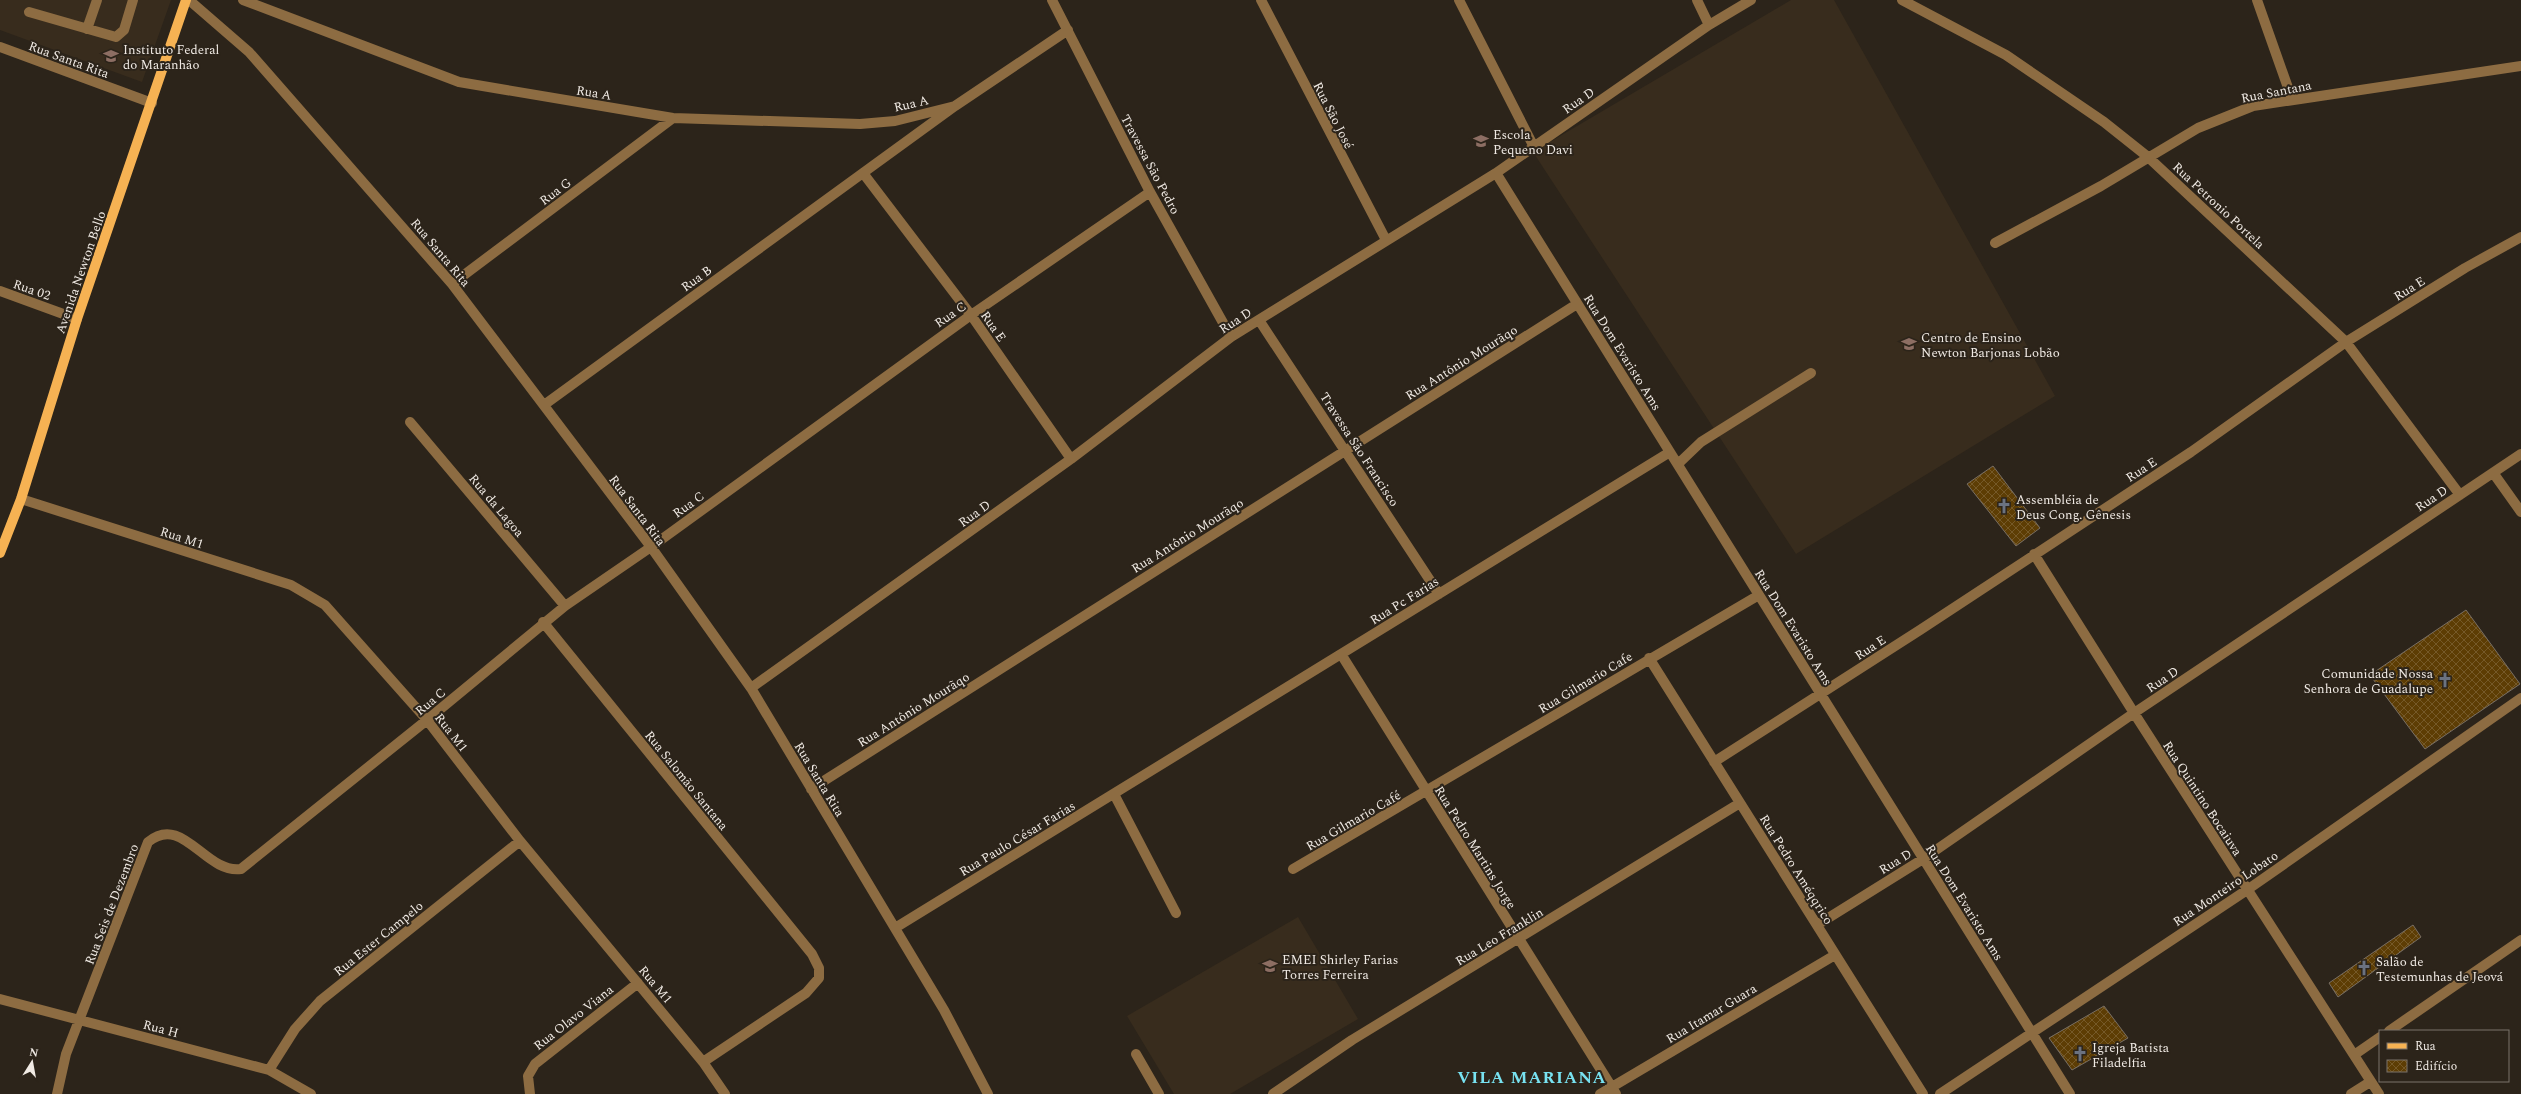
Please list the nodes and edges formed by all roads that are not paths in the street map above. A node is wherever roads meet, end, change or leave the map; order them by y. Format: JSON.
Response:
{"nodes":[{"id":1,"x":97,"y":0,"type":"edge"},
{"id":2,"x":133,"y":0,"type":"edge"},
{"id":3,"x":188,"y":0,"type":"edge"},
{"id":4,"x":243,"y":0,"type":"edge"},
{"id":5,"x":1052,"y":0,"type":"edge"},
{"id":6,"x":1261,"y":0,"type":"edge"},
{"id":7,"x":1459,"y":0,"type":"edge"},
{"id":8,"x":1697,"y":0,"type":"edge"},
{"id":9,"x":1751,"y":0,"type":"edge"},
{"id":10,"x":1902,"y":0,"type":"edge"},
{"id":11,"x":2257,"y":0,"type":"edge"},
{"id":12,"x":29,"y":12,"type":"dead end"},
{"id":13,"x":1710,"y":25,"type":"junction"},
{"id":14,"x":86,"y":28,"type":"junction"},
{"id":15,"x":1068,"y":30,"type":"junction"},
{"id":16,"x":0,"y":47,"type":"edge"},
{"id":17,"x":2521,"y":66,"type":"edge"},
{"id":18,"x":2292,"y":99,"type":"junction"},
{"id":19,"x":152,"y":103,"type":"junction"},
{"id":20,"x":955,"y":106,"type":"junction"},
{"id":21,"x":673,"y":118,"type":"junction"},
{"id":22,"x":1534,"y":147,"type":"junction"},
{"id":23,"x":2148,"y":157,"type":"junction"},
{"id":24,"x":863,"y":173,"type":"junction"},
{"id":25,"x":1496,"y":173,"type":"junction"},
{"id":26,"x":1150,"y":192,"type":"junction"},
{"id":27,"x":2521,"y":237,"type":"edge"},
{"id":28,"x":1386,"y":240,"type":"junction"},
{"id":29,"x":1995,"y":243,"type":"dead end"},
{"id":30,"x":452,"y":284,"type":"junction"},
{"id":31,"x":0,"y":292,"type":"edge"},
{"id":32,"x":1577,"y":304,"type":"junction"},
{"id":33,"x":971,"y":315,"type":"junction"},
{"id":34,"x":77,"y":319,"type":"junction"},
{"id":35,"x":1259,"y":320,"type":"junction"},
{"id":36,"x":1231,"y":337,"type":"junction"},
{"id":37,"x":2346,"y":342,"type":"junction"},
{"id":38,"x":1811,"y":373,"type":"dead end"},
{"id":39,"x":544,"y":405,"type":"junction"},
{"id":40,"x":410,"y":422,"type":"dead end"},
{"id":41,"x":1346,"y":450,"type":"junction"},
{"id":42,"x":1670,"y":452,"type":"junction"},
{"id":43,"x":2521,"y":454,"type":"edge"},
{"id":44,"x":1071,"y":459,"type":"junction"},
{"id":45,"x":1678,"y":464,"type":"junction"},
{"id":46,"x":2494,"y":474,"type":"junction"},
{"id":47,"x":2460,"y":495,"type":"junction"},
{"id":48,"x":21,"y":499,"type":"junction"},
{"id":49,"x":2521,"y":512,"type":"edge"},
{"id":50,"x":2,"y":542,"type":"edge"},
{"id":51,"x":651,"y":547,"type":"junction"},
{"id":52,"x":0,"y":553,"type":"edge"},
{"id":53,"x":2034,"y":554,"type":"junction"},
{"id":54,"x":1439,"y":594,"type":"junction"},
{"id":55,"x":1759,"y":595,"type":"junction"},
{"id":56,"x":565,"y":606,"type":"junction"},
{"id":57,"x":542,"y":622,"type":"junction"},
{"id":58,"x":1341,"y":654,"type":"junction"},
{"id":59,"x":1649,"y":658,"type":"junction"},
{"id":60,"x":751,"y":688,"type":"junction"},
{"id":61,"x":1821,"y":694,"type":"junction"},
{"id":62,"x":2521,"y":698,"type":"edge"},
{"id":63,"x":2134,"y":713,"type":"junction"},
{"id":64,"x":427,"y":720,"type":"junction"},
{"id":65,"x":1714,"y":762,"type":"junction"},
{"id":66,"x":1152,"y":771,"type":"joint"},
{"id":67,"x":811,"y":789,"type":"junction"},
{"id":68,"x":1426,"y":793,"type":"junction"},
{"id":69,"x":1114,"y":794,"type":"junction"},
{"id":70,"x":1740,"y":803,"type":"junction"},
{"id":71,"x":520,"y":841,"type":"junction"},
{"id":72,"x":257,"y":858,"type":"joint"},
{"id":73,"x":1923,"y":858,"type":"junction"},
{"id":74,"x":1293,"y":869,"type":"dead end"},
{"id":75,"x":2247,"y":890,"type":"junction"},
{"id":76,"x":1176,"y":913,"type":"dead end"},
{"id":77,"x":1817,"y":925,"type":"junction"},
{"id":78,"x":895,"y":928,"type":"junction"},
{"id":79,"x":1519,"y":940,"type":"junction"},
{"id":80,"x":2521,"y":940,"type":"edge"},
{"id":81,"x":1835,"y":955,"type":"junction"},
{"id":82,"x":638,"y":983,"type":"junction"},
{"id":83,"x":0,"y":999,"type":"edge"},
{"id":84,"x":80,"y":1019,"type":"junction"},
{"id":85,"x":2390,"y":1030,"type":"edge"},
{"id":86,"x":2032,"y":1033,"type":"junction"},
{"id":87,"x":2379,"y":1038,"type":"edge"},
{"id":88,"x":1136,"y":1054,"type":"dead end"},
{"id":89,"x":2354,"y":1055,"type":"junction"},
{"id":90,"x":703,"y":1062,"type":"junction"},
{"id":91,"x":269,"y":1070,"type":"junction"},
{"id":92,"x":2370,"y":1082,"type":"junction"},
{"id":93,"x":1613,"y":1091,"type":"edge"},
{"id":94,"x":57,"y":1094,"type":"edge"},
{"id":95,"x":311,"y":1094,"type":"edge"},
{"id":96,"x":530,"y":1094,"type":"edge"},
{"id":97,"x":725,"y":1094,"type":"edge"},
{"id":98,"x":988,"y":1094,"type":"edge"},
{"id":99,"x":1159,"y":1094,"type":"edge"},
{"id":100,"x":1273,"y":1094,"type":"edge"},
{"id":101,"x":1600,"y":1094,"type":"edge"},
{"id":102,"x":1923,"y":1094,"type":"edge"},
{"id":103,"x":1940,"y":1094,"type":"edge"},
{"id":104,"x":2070,"y":1094,"type":"edge"},
{"id":105,"x":2351,"y":1094,"type":"edge"},
{"id":106,"x":2379,"y":1094,"type":"edge"}],
"edges":[{"from":1,"to":14,"type":"street"},
{"from":2,"to":14,"type":"street"},
{"from":3,"to":19,"type":"main road","name":"Avenida Newton Bello"},
{"from":3,"to":30,"type":"street","name":"Rua Santa Rita"},
{"from":4,"to":21,"type":"street","name":"Rua A"},
{"from":5,"to":15,"type":"street","name":"Travessa São Pedro"},
{"from":6,"to":28,"type":"street","name":"Rua São José"},
{"from":7,"to":22,"type":"street"},
{"from":8,"to":13,"type":"street"},
{"from":9,"to":13,"type":"street","name":"Rua D"},
{"from":10,"to":23,"type":"street","name":"Rua Petronio Portela"},
{"from":11,"to":18,"type":"street"},
{"from":12,"to":14,"type":"street"},
{"from":13,"to":22,"type":"street","name":"Rua D"},
{"from":15,"to":20,"type":"street","name":"Rua A"},
{"from":15,"to":26,"type":"street","name":"Travessa São Pedro"},
{"from":16,"to":19,"type":"street","name":"Rua Santa Rita"},
{"from":17,"to":18,"type":"street","name":"Rua Santana"},
{"from":18,"to":23,"type":"street","name":"Rua Santana"},
{"from":19,"to":34,"type":"main road","name":"Avenida Newton Bello"},
{"from":20,"to":21,"type":"street","name":"Rua A"},
{"from":20,"to":24,"type":"street","name":"Rua A"},
{"from":21,"to":30,"type":"street","name":"Rua G"},
{"from":22,"to":25,"type":"street","name":"Rua D"},
{"from":23,"to":29,"type":"street","name":"Rua Santana"},
{"from":23,"to":37,"type":"street","name":"Rua Petronio Portela"},
{"from":24,"to":33,"type":"street","name":"Rua E"},
{"from":24,"to":39,"type":"street","name":"Rua B"},
{"from":25,"to":28,"type":"street","name":"Rua D"},
{"from":25,"to":32,"type":"street","name":"Rua Dom Evaristo Ams"},
{"from":26,"to":33,"type":"street","name":"Rua C"},
{"from":26,"to":36,"type":"street","name":"Travessa São Pedro"},
{"from":27,"to":37,"type":"street","name":"Rua E"},
{"from":28,"to":35,"type":"street","name":"Rua D"},
{"from":30,"to":39,"type":"street","name":"Rua Santa Rita"},
{"from":31,"to":34,"type":"street","name":"Rua 02"},
{"from":32,"to":41,"type":"street","name":"Rua Antônio Mourãqo"},
{"from":32,"to":42,"type":"street","name":"Rua Dom Evaristo Ams"},
{"from":33,"to":44,"type":"street","name":"Rua E"},
{"from":33,"to":51,"type":"street","name":"Rua C"},
{"from":34,"to":48,"type":"main road","name":"Avenida Newton Bello"},
{"from":35,"to":36,"type":"street","name":"Rua D"},
{"from":35,"to":41,"type":"street","name":"Travessa São Francisco"},
{"from":36,"to":44,"type":"street","name":"Rua D"},
{"from":37,"to":47,"type":"street","name":"Rua Petronio Portela"},
{"from":37,"to":53,"type":"street","name":"Rua E"},
{"from":38,"to":45,"type":"street"},
{"from":39,"to":51,"type":"street","name":"Rua Santa Rita"},
{"from":40,"to":56,"type":"street","name":"Rua da Lagoa"},
{"from":41,"to":54,"type":"street","name":"Travessa São Francisco"},
{"from":41,"to":67,"type":"street","name":"Rua Antônio Mourãqo"},
{"from":42,"to":45,"type":"street","name":"Rua Dom Evaristo Ams"},
{"from":42,"to":54,"type":"street","name":"Rua Pc Farias"},
{"from":43,"to":46,"type":"street","name":"Rua D"},
{"from":44,"to":60,"type":"street","name":"Rua D"},
{"from":45,"to":55,"type":"street","name":"Rua Dom Evaristo Ams"},
{"from":46,"to":47,"type":"street","name":"Rua D"},
{"from":46,"to":49,"type":"street"},
{"from":47,"to":63,"type":"street","name":"Rua D"},
{"from":48,"to":50,"type":"main road","name":"Avenida Newton Bello"},
{"from":48,"to":64,"type":"street","name":"Rua M1"},
{"from":50,"to":52,"type":"main road","name":"Avenida Newton Bello"},
{"from":51,"to":56,"type":"street","name":"Rua C"},
{"from":51,"to":60,"type":"street","name":"Rua Santa Rita"},
{"from":53,"to":61,"type":"street","name":"Rua E"},
{"from":53,"to":63,"type":"street","name":"Rua Quintino Bocaiuva"},
{"from":54,"to":58,"type":"street","name":"Rua Pc Farias"},
{"from":55,"to":59,"type":"street","name":"Rua Gilmario Cafe"},
{"from":55,"to":61,"type":"street","name":"Rua Dom Evaristo Ams"},
{"from":56,"to":57,"type":"street","name":"Rua C"},
{"from":57,"to":64,"type":"street","name":"Rua C"},
{"from":57,"to":90,"type":"street","name":"Rua Salomão Santana"},
{"from":58,"to":66,"type":"street","name":"Rua Pc Farias"},
{"from":58,"to":68,"type":"street","name":"Rua Pedro Martins Jorge"},
{"from":59,"to":65,"type":"street","name":"Rua Pedro Améqqrico"},
{"from":59,"to":68,"type":"street","name":"Rua Gilmario Cafe"},
{"from":60,"to":67,"type":"street","name":"Rua Santa Rita"},
{"from":61,"to":65,"type":"street","name":"Rua E"},
{"from":61,"to":73,"type":"street","name":"Rua Dom Evaristo Ams"},
{"from":62,"to":75,"type":"street","name":"Rua Monteiro Lobato"},
{"from":63,"to":73,"type":"street","name":"Rua D"},
{"from":63,"to":75,"type":"street","name":"Rua Quintino Bocaiuva"},
{"from":64,"to":71,"type":"street","name":"Rua M1"},
{"from":64,"to":72,"type":"street","name":"Rua C"},
{"from":65,"to":70,"type":"street","name":"Rua Pedro Améqqrico"},
{"from":66,"to":69,"type":"street","name":"Rua Paulo César Farias"},
{"from":67,"to":78,"type":"street","name":"Rua Santa Rita"},
{"from":68,"to":74,"type":"street","name":"Rua Gilmario Café"},
{"from":68,"to":79,"type":"street","name":"Rua Pedro Martins Jorge"},
{"from":69,"to":76,"type":"street"},
{"from":69,"to":78,"type":"street","name":"Rua Paulo César Farias"},
{"from":70,"to":77,"type":"street","name":"Rua Pedro Améqqrico"},
{"from":70,"to":79,"type":"street","name":"Rua Leo Franklin"},
{"from":71,"to":82,"type":"street","name":"Rua M1"},
{"from":71,"to":91,"type":"street","name":"Rua Ester Campelo"},
{"from":72,"to":84,"type":"street","name":"Rua Seis de Dezembro"},
{"from":73,"to":77,"type":"street","name":"Rua D"},
{"from":73,"to":86,"type":"street","name":"Rua Dom Evaristo Ams"},
{"from":75,"to":86,"type":"street","name":"Rua Monteiro Lobato"},
{"from":75,"to":89,"type":"street","name":"Rua Quintino Bocaiuva"},
{"from":77,"to":81,"type":"street","name":"Rua Pedro Améqqrico"},
{"from":78,"to":98,"type":"street","name":"Rua Santa Rita"},
{"from":79,"to":93,"type":"street","name":"Rua Pedro Martins Jorge"},
{"from":79,"to":100,"type":"street","name":"Rua Leo Franklin"},
{"from":80,"to":85,"type":"street"},
{"from":81,"to":93,"type":"street","name":"Rua Itamar Guara"},
{"from":81,"to":102,"type":"street","name":"Rua Pedro Améqqrico"},
{"from":82,"to":90,"type":"street","name":"Rua M1"},
{"from":82,"to":96,"type":"street","name":"Rua Olavo Viana"},
{"from":83,"to":84,"type":"street","name":"Rua H"},
{"from":84,"to":91,"type":"street","name":"Rua H"},
{"from":84,"to":94,"type":"street","name":"Rua Seis de Dezembro"},
{"from":86,"to":103,"type":"street","name":"Rua Monteiro Lobato"},
{"from":86,"to":104,"type":"street","name":"Rua Dom Evaristo Ams"},
{"from":87,"to":89,"type":"street"},
{"from":88,"to":99,"type":"street"},
{"from":89,"to":92,"type":"street","name":"Rua Quintino Bocaiuva"},
{"from":90,"to":97,"type":"street","name":"Rua M1"},
{"from":91,"to":95,"type":"street","name":"Rua H"},
{"from":92,"to":105,"type":"street"},
{"from":92,"to":106,"type":"street","name":"Rua Quintino Bocaiuva"},
{"from":93,"to":101,"type":"street","name":"Rua Itamar Guara"}]}
